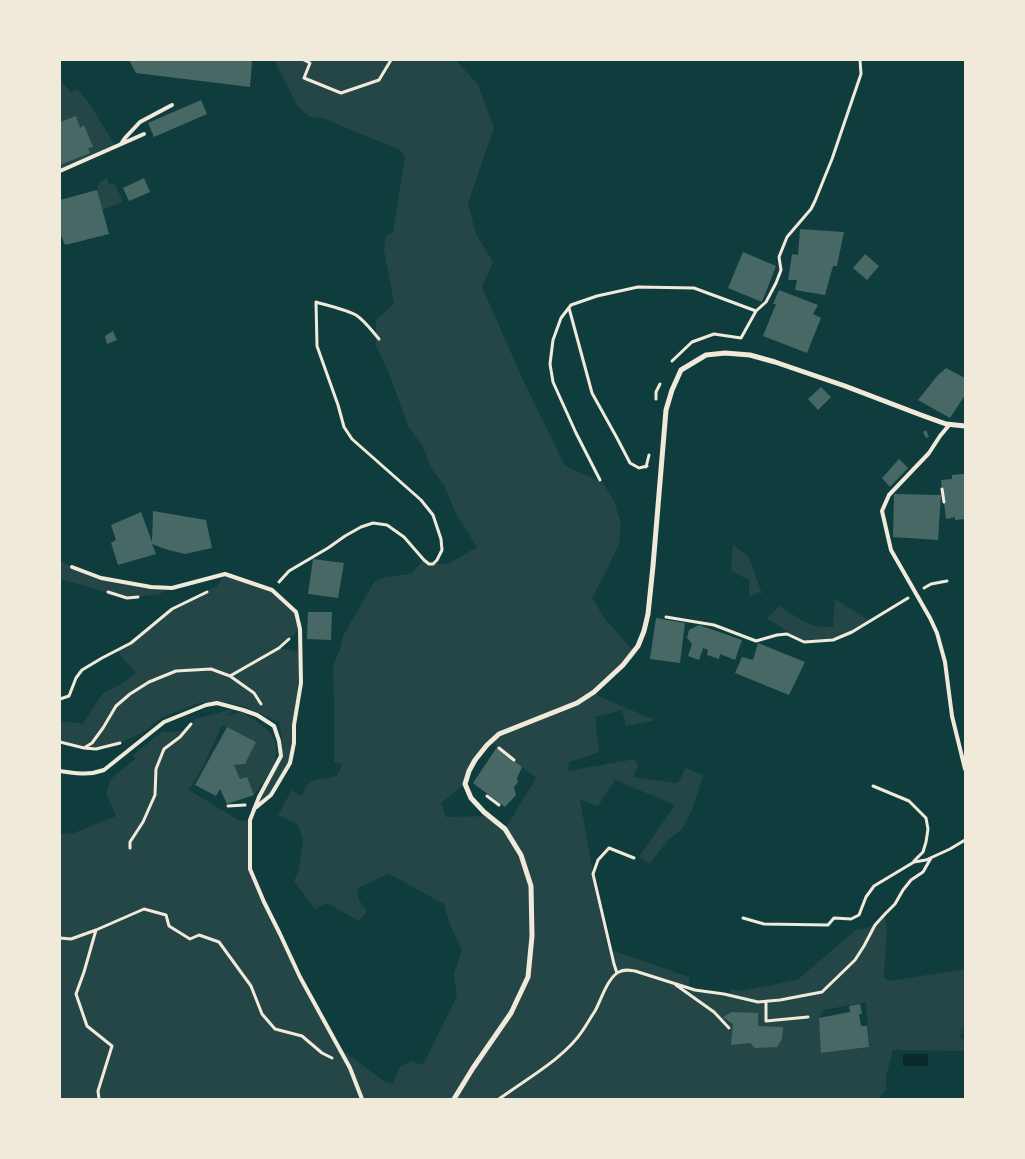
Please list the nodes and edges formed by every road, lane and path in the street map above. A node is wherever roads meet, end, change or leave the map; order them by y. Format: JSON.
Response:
{"nodes":[{"id":1,"x":304,"y":60,"type":"edge"},
{"id":2,"x":392,"y":60,"type":"edge"},
{"id":3,"x":860,"y":60,"type":"edge"},
{"id":4,"x":172,"y":105,"type":"dead end"},
{"id":5,"x":144,"y":134,"type":"dead end"},
{"id":6,"x":121,"y":144,"type":"junction"},
{"id":7,"x":60,"y":171,"type":"edge"},
{"id":8,"x":569,"y":308,"type":"junction"},
{"id":9,"x":379,"y":339,"type":"dead end"},
{"id":10,"x":950,"y":424,"type":"junction"},
{"id":11,"x":965,"y":426,"type":"edge"},
{"id":12,"x":662,"y":462,"type":"junction"},
{"id":13,"x":600,"y":480,"type":"dead end"},
{"id":14,"x":942,"y":489,"type":"dead end"},
{"id":15,"x":944,"y":502,"type":"dead end"},
{"id":16,"x":72,"y":567,"type":"dead end"},
{"id":17,"x":947,"y":581,"type":"dead end"},
{"id":18,"x":272,"y":590,"type":"junction"},
{"id":19,"x":208,"y":591,"type":"dead end"},
{"id":20,"x":916,"y":593,"type":"junction"},
{"id":21,"x":666,"y":617,"type":"dead end"},
{"id":22,"x":300,"y":629,"type":"junction"},
{"id":23,"x":230,"y":676,"type":"junction"},
{"id":24,"x":60,"y":699,"type":"edge"},
{"id":25,"x":195,"y":719,"type":"dead end"},
{"id":26,"x":274,"y":726,"type":"junction"},
{"id":27,"x":146,"y":737,"type":"junction"},
{"id":28,"x":60,"y":742,"type":"edge"},
{"id":29,"x":491,"y":742,"type":"junction"},
{"id":30,"x":84,"y":748,"type":"junction"},
{"id":31,"x":514,"y":760,"type":"dead end"},
{"id":32,"x":965,"y":769,"type":"edge"},
{"id":33,"x":60,"y":771,"type":"edge"},
{"id":34,"x":873,"y":786,"type":"dead end"},
{"id":35,"x":246,"y":805,"type":"dead end"},
{"id":36,"x":228,"y":806,"type":"dead end"},
{"id":37,"x":254,"y":809,"type":"junction"},
{"id":38,"x":965,"y":840,"type":"edge"},
{"id":39,"x":130,"y":848,"type":"dead end"},
{"id":40,"x":634,"y":858,"type":"dead end"},
{"id":41,"x":931,"y":858,"type":"junction"},
{"id":42,"x":914,"y":862,"type":"junction"},
{"id":43,"x":742,"y":918,"type":"dead end"},
{"id":44,"x":96,"y":930,"type":"junction"},
{"id":45,"x":60,"y":938,"type":"edge"},
{"id":46,"x":617,"y":973,"type":"junction"},
{"id":47,"x":672,"y":982,"type":"junction"},
{"id":48,"x":766,"y":1001,"type":"junction"},
{"id":49,"x":808,"y":1018,"type":"dead end"},
{"id":50,"x":729,"y":1028,"type":"dead end"},
{"id":51,"x":350,"y":1068,"type":"junction"},
{"id":52,"x":99,"y":1099,"type":"edge"},
{"id":53,"x":362,"y":1099,"type":"edge"},
{"id":54,"x":454,"y":1099,"type":"edge"},
{"id":55,"x":499,"y":1099,"type":"edge"}],
"edges":[{"from":1,"to":2,"type":"path"},
{"from":3,"to":8,"type":"path"},
{"from":4,"to":6,"type":"lane"},
{"from":5,"to":6,"type":"lane"},
{"from":6,"to":7,"type":"lane"},
{"from":8,"to":12,"type":"path"},
{"from":8,"to":13,"type":"path"},
{"from":9,"to":18,"type":"path"},
{"from":10,"to":11,"type":"street"},
{"from":10,"to":12,"type":"street"},
{"from":10,"to":20,"type":"lane"},
{"from":12,"to":29,"type":"street"},
{"from":14,"to":15,"type":"path"},
{"from":16,"to":18,"type":"lane"},
{"from":17,"to":20,"type":"path"},
{"from":18,"to":22,"type":"lane"},
{"from":19,"to":24,"type":"path"},
{"from":20,"to":21,"type":"path"},
{"from":20,"to":32,"type":"lane"},
{"from":22,"to":23,"type":"path"},
{"from":22,"to":37,"type":"lane"},
{"from":23,"to":26,"type":"path"},
{"from":23,"to":30,"type":"path"},
{"from":25,"to":39,"type":"path"},
{"from":26,"to":27,"type":"lane"},
{"from":26,"to":37,"type":"lane"},
{"from":27,"to":30,"type":"path"},
{"from":27,"to":33,"type":"lane"},
{"from":28,"to":30,"type":"path"},
{"from":29,"to":31,"type":"path"},
{"from":29,"to":54,"type":"street"},
{"from":34,"to":42,"type":"path"},
{"from":35,"to":36,"type":"path"},
{"from":37,"to":51,"type":"lane"},
{"from":38,"to":41,"type":"path"},
{"from":40,"to":46,"type":"path"},
{"from":41,"to":42,"type":"path"},
{"from":41,"to":48,"type":"path"},
{"from":42,"to":43,"type":"path"},
{"from":44,"to":45,"type":"path"},
{"from":44,"to":51,"type":"path"},
{"from":44,"to":52,"type":"path"},
{"from":46,"to":47,"type":"path"},
{"from":46,"to":55,"type":"path"},
{"from":47,"to":48,"type":"path"},
{"from":47,"to":50,"type":"path"},
{"from":48,"to":49,"type":"path"},
{"from":51,"to":53,"type":"lane"}]}
